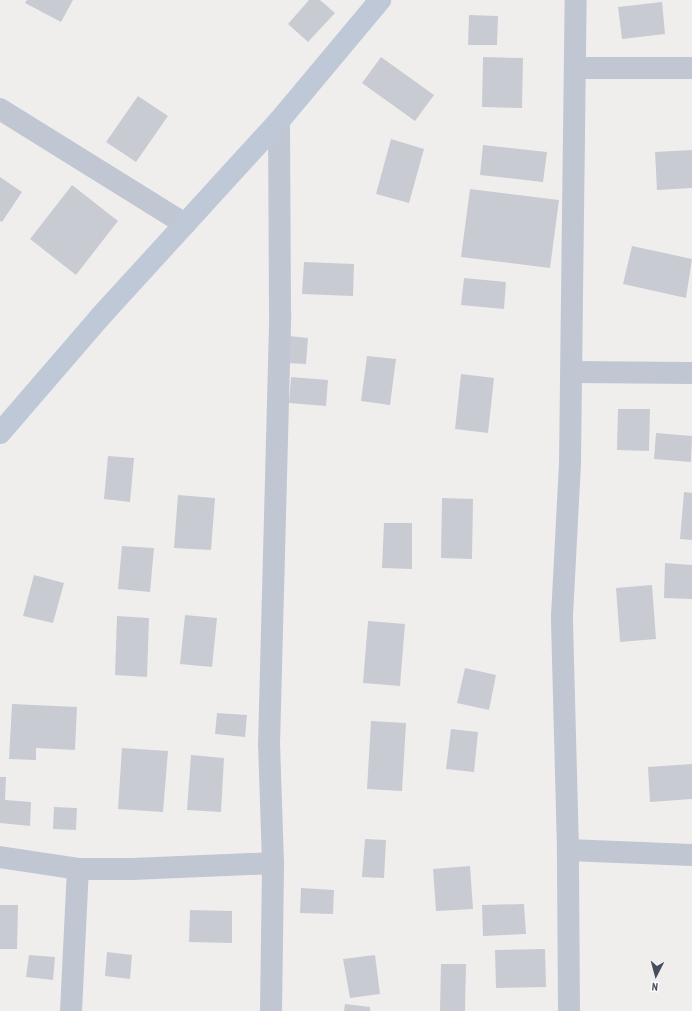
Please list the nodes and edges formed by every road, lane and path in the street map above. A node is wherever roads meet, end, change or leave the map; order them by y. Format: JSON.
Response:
{"nodes":[{"id":1,"x":380,"y":0,"type":"edge"},
{"id":2,"x":576,"y":0,"type":"edge"},
{"id":3,"x":577,"y":68,"type":"junction"},
{"id":4,"x":692,"y":68,"type":"edge"},
{"id":5,"x":0,"y":109,"type":"edge"},
{"id":6,"x":279,"y":121,"type":"junction"},
{"id":7,"x":185,"y":224,"type":"junction"},
{"id":8,"x":572,"y":372,"type":"junction"},
{"id":9,"x":692,"y":373,"type":"edge"},
{"id":10,"x":0,"y":433,"type":"edge"},
{"id":11,"x":568,"y":850,"type":"junction"},
{"id":12,"x":692,"y":855,"type":"edge"},
{"id":13,"x":0,"y":857,"type":"edge"},
{"id":14,"x":274,"y":862,"type":"junction"},
{"id":15,"x":78,"y":869,"type":"junction"},
{"id":16,"x":71,"y":1011,"type":"edge"},
{"id":17,"x":271,"y":1011,"type":"edge"},
{"id":18,"x":569,"y":1011,"type":"edge"}],
"edges":[{"from":1,"to":6,"type":"street"},
{"from":2,"to":3,"type":"street"},
{"from":3,"to":4,"type":"street"},
{"from":3,"to":8,"type":"street"},
{"from":5,"to":7,"type":"street"},
{"from":6,"to":7,"type":"street"},
{"from":6,"to":14,"type":"street"},
{"from":7,"to":10,"type":"street"},
{"from":8,"to":9,"type":"street"},
{"from":8,"to":11,"type":"street"},
{"from":11,"to":12,"type":"street"},
{"from":11,"to":18,"type":"street"},
{"from":13,"to":15,"type":"street"},
{"from":14,"to":15,"type":"street"},
{"from":14,"to":17,"type":"street"},
{"from":15,"to":16,"type":"street"}]}
